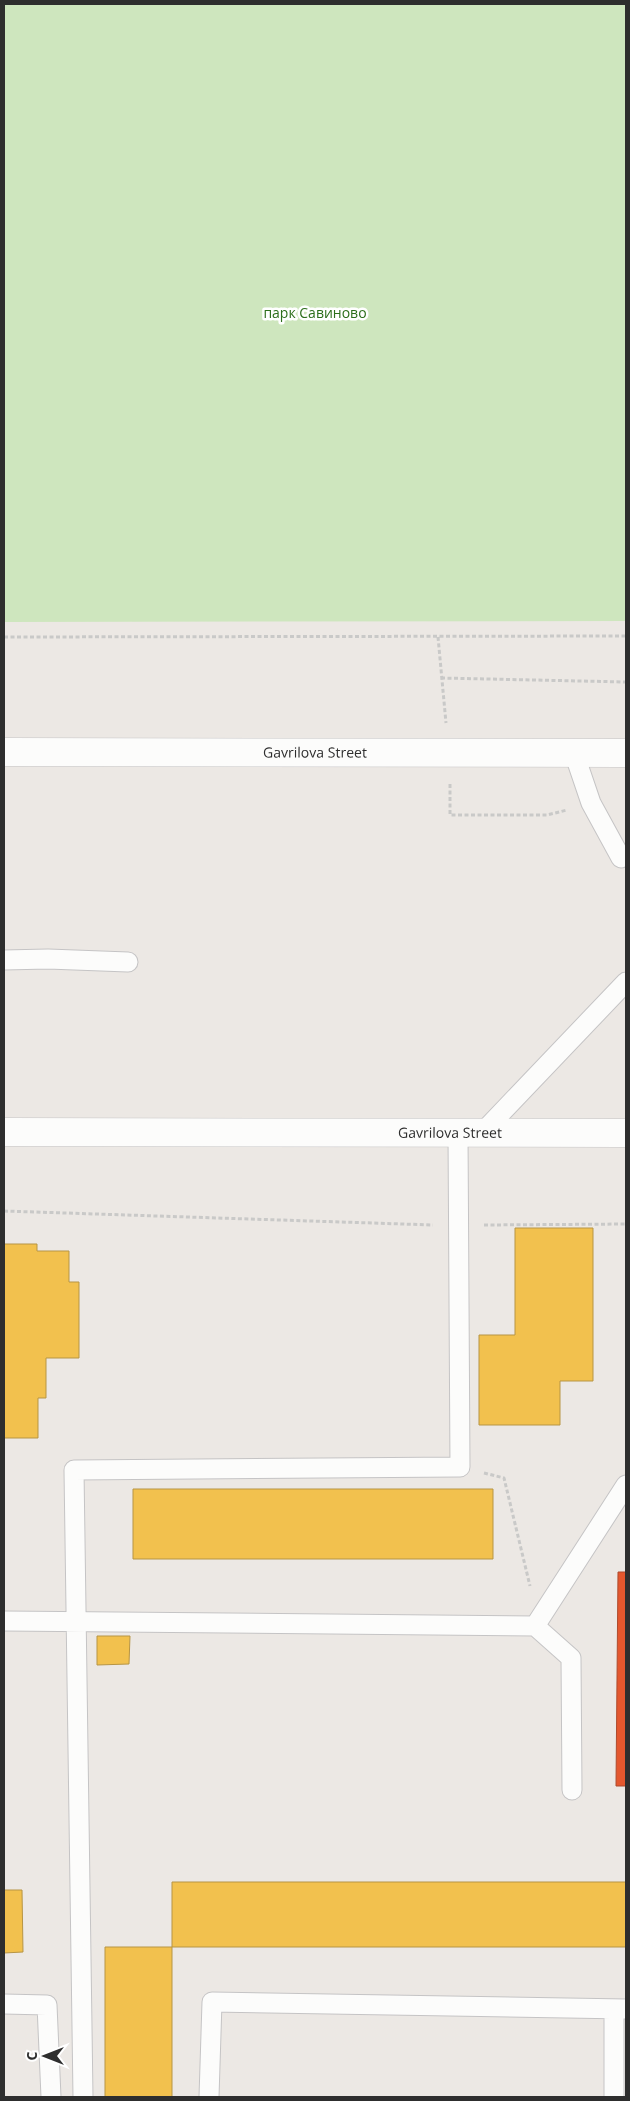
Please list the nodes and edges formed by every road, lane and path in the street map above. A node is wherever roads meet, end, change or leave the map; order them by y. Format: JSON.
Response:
{"nodes":[{"id":1,"x":438,"y":636,"type":"junction"},
{"id":2,"x":626,"y":636,"type":"edge"},
{"id":3,"x":4,"y":637,"type":"edge"},
{"id":4,"x":442,"y":678,"type":"junction"},
{"id":5,"x":626,"y":682,"type":"edge"},
{"id":6,"x":445,"y":715,"type":"dead end"},
{"id":7,"x":4,"y":752,"type":"edge"},
{"id":8,"x":574,"y":753,"type":"junction"},
{"id":9,"x":626,"y":753,"type":"edge"},
{"id":10,"x":450,"y":787,"type":"dead end"},
{"id":11,"x":591,"y":803,"type":"junction"},
{"id":12,"x":621,"y":858,"type":"dead end"},
{"id":13,"x":4,"y":960,"type":"edge"},
{"id":14,"x":128,"y":962,"type":"dead end"},
{"id":15,"x":626,"y":982,"type":"edge"},
{"id":16,"x":4,"y":1132,"type":"edge"},
{"id":17,"x":470,"y":1133,"type":"junction"},
{"id":18,"x":626,"y":1133,"type":"edge"},
{"id":19,"x":4,"y":1211,"type":"edge"},
{"id":20,"x":626,"y":1224,"type":"edge"},
{"id":21,"x":458,"y":1226,"type":"junction"},
{"id":22,"x":460,"y":1467,"type":"junction"},
{"id":23,"x":626,"y":1485,"type":"edge"},
{"id":24,"x":4,"y":1621,"type":"edge"},
{"id":25,"x":75,"y":1622,"type":"junction"},
{"id":26,"x":535,"y":1626,"type":"junction"},
{"id":27,"x":572,"y":1790,"type":"dead end"},
{"id":28,"x":4,"y":2004,"type":"edge"},
{"id":29,"x":620,"y":2009,"type":"edge"},
{"id":30,"x":51,"y":2097,"type":"edge"},
{"id":31,"x":83,"y":2097,"type":"edge"},
{"id":32,"x":209,"y":2097,"type":"edge"},
{"id":33,"x":614,"y":2097,"type":"edge"}],
"edges":[{"from":1,"to":2,"type":"path"},
{"from":1,"to":3,"type":"path"},
{"from":1,"to":4,"type":"path"},
{"from":4,"to":5,"type":"path"},
{"from":4,"to":6,"type":"path"},
{"from":7,"to":8,"type":"main road","name":"Gavrilova Street"},
{"from":8,"to":9,"type":"main road","name":"Gavrilova Street"},
{"from":8,"to":11,"type":"lane"},
{"from":10,"to":11,"type":"path"},
{"from":11,"to":12,"type":"lane"},
{"from":13,"to":14,"type":"lane"},
{"from":15,"to":17,"type":"lane"},
{"from":16,"to":17,"type":"main road","name":"Gavrilova Street"},
{"from":17,"to":18,"type":"main road","name":"Gavrilova Street"},
{"from":17,"to":21,"type":"lane"},
{"from":19,"to":21,"type":"path"},
{"from":20,"to":21,"type":"path"},
{"from":21,"to":22,"type":"lane"},
{"from":22,"to":25,"type":"lane"},
{"from":22,"to":26,"type":"path"},
{"from":23,"to":26,"type":"lane"},
{"from":24,"to":25,"type":"lane"},
{"from":25,"to":26,"type":"lane"},
{"from":25,"to":31,"type":"lane"},
{"from":26,"to":27,"type":"lane"},
{"from":28,"to":30,"type":"lane"},
{"from":29,"to":32,"type":"lane"},
{"from":29,"to":33,"type":"lane"}]}
